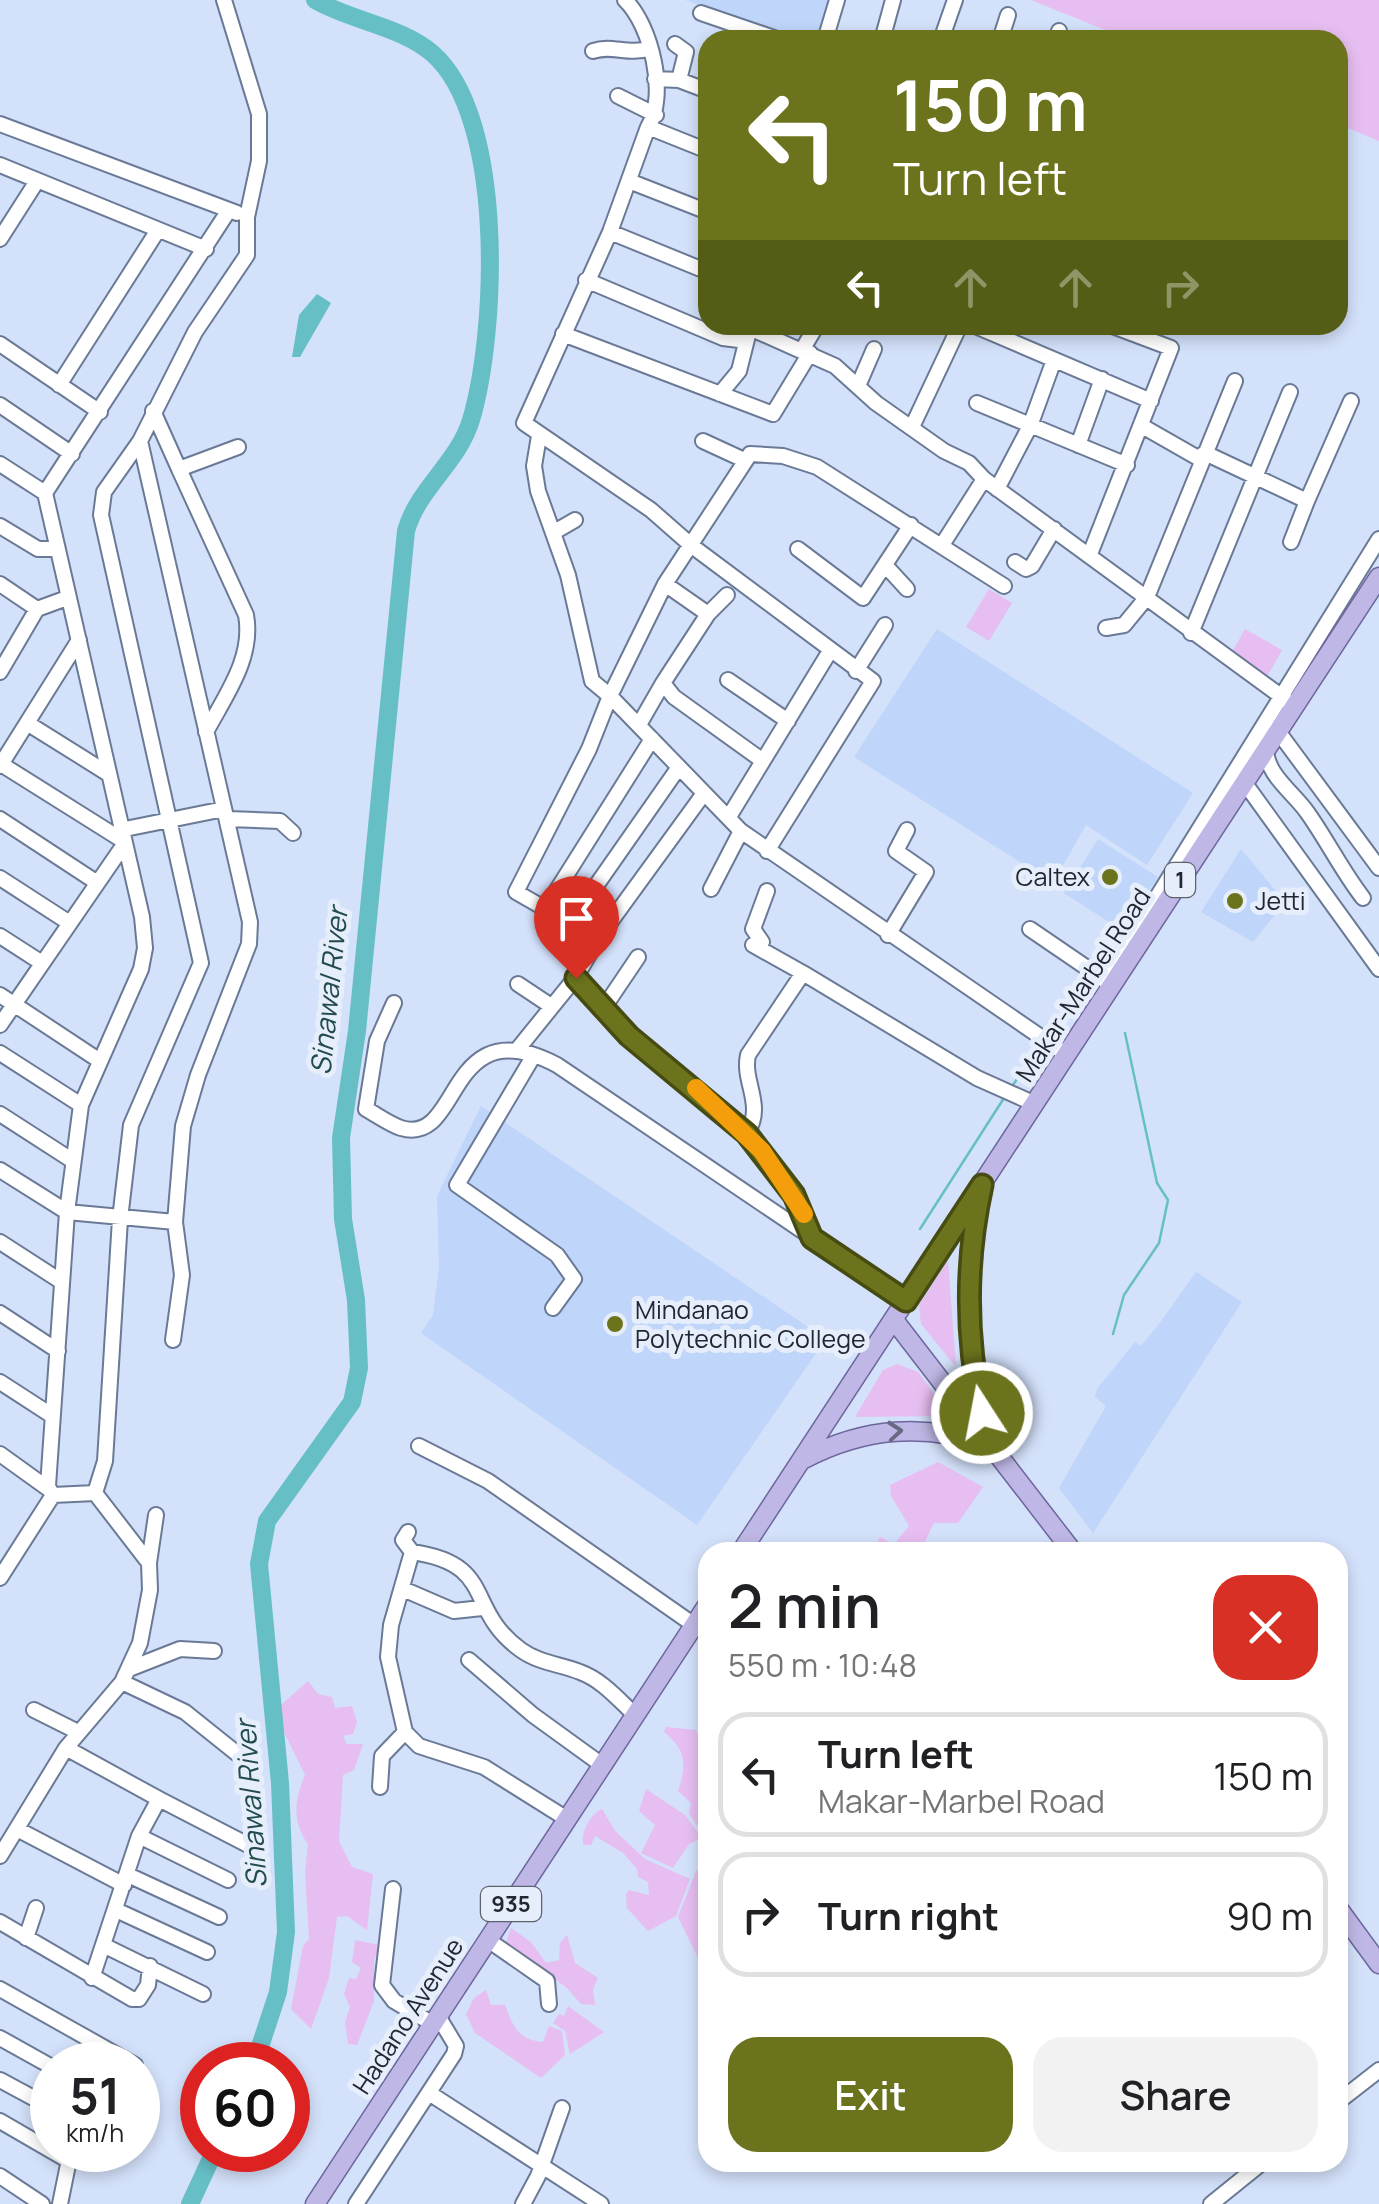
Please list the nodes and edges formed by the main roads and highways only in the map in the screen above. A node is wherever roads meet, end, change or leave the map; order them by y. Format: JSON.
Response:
{"nodes":[{"id":1,"x":1379,"y":576,"type":"edge"},
{"id":2,"x":982,"y":1185,"type":"junction"},
{"id":3,"x":894,"y":1320,"type":"junction"},
{"id":4,"x":991,"y":1445,"type":"junction"},
{"id":5,"x":802,"y":1460,"type":"junction"},
{"id":6,"x":748,"y":1542,"type":"edge"},
{"id":7,"x":1065,"y":1542,"type":"edge"},
{"id":8,"x":698,"y":1619,"type":"edge"},
{"id":9,"x":1348,"y":1922,"type":"edge"},
{"id":10,"x":1379,"y":1964,"type":"edge"},
{"id":11,"x":315,"y":2204,"type":"edge"}],
"edges":[{"from":1,"to":2,"type":"main road","name":"Makar-Marbel Road","number":"1"},
{"from":2,"to":3,"type":"main road","name":"Makar-Marbel Road","number":"1"},
{"from":2,"to":4,"type":"main road"},
{"from":3,"to":4,"type":"main road"},
{"from":3,"to":5,"type":"main road"},
{"from":5,"to":4,"type":"main road","one_way":true},
{"from":4,"to":7,"type":"main road"},
{"from":5,"to":6,"type":"main road"},
{"from":8,"to":11,"type":"main road","name":"Hadano Avenue","number":"935"},
{"from":9,"to":10,"type":"main road"}]}
